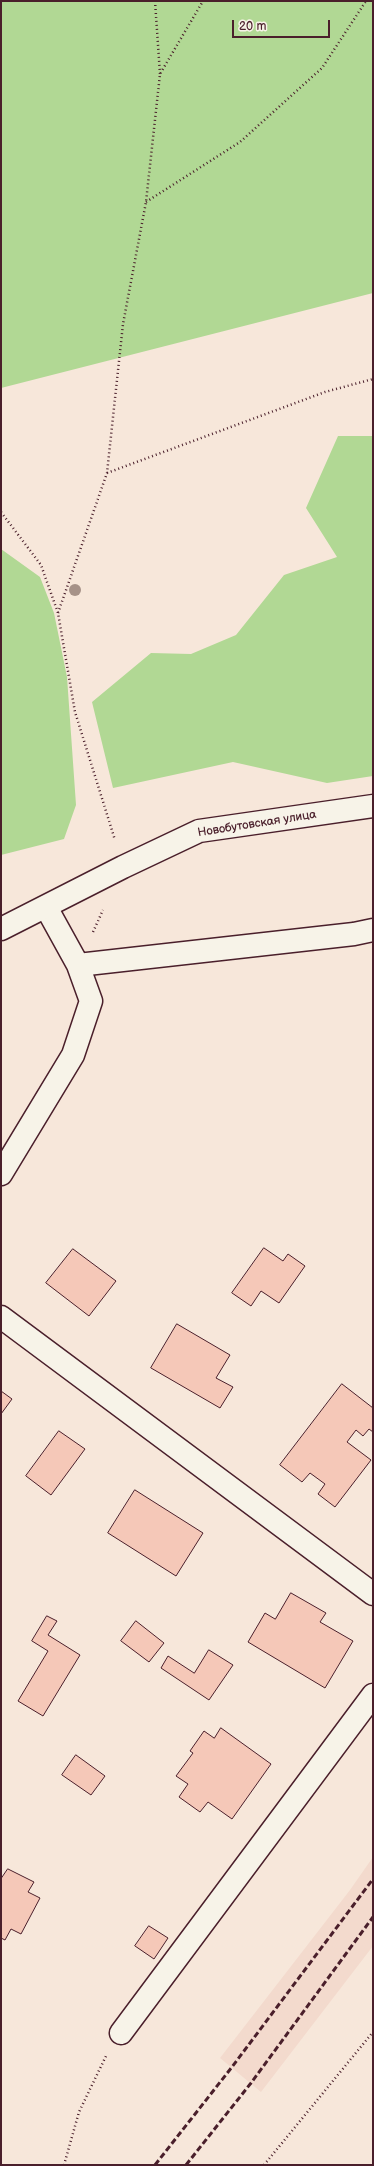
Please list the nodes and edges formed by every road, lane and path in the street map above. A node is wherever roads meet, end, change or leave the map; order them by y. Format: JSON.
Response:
{"nodes":[{"id":1,"x":156,"y":1,"type":"edge"},
{"id":2,"x":203,"y":1,"type":"edge"},
{"id":3,"x":366,"y":1,"type":"edge"},
{"id":4,"x":160,"y":74,"type":"junction"},
{"id":5,"x":146,"y":202,"type":"junction"},
{"id":6,"x":373,"y":379,"type":"edge"},
{"id":7,"x":107,"y":473,"type":"junction"},
{"id":8,"x":1,"y":512,"type":"edge"},
{"id":9,"x":58,"y":613,"type":"junction"},
{"id":10,"x":373,"y":806,"type":"edge"},
{"id":11,"x":123,"y":867,"type":"junction"},
{"id":12,"x":46,"y":907,"type":"junction"},
{"id":13,"x":104,"y":909,"type":"dead end"},
{"id":14,"x":1,"y":929,"type":"edge"},
{"id":15,"x":373,"y":930,"type":"edge"},
{"id":16,"x":78,"y":965,"type":"junction"},
{"id":17,"x":1,"y":1174,"type":"edge"},
{"id":18,"x":1,"y":1317,"type":"edge"},
{"id":19,"x":373,"y":1594,"type":"edge"},
{"id":20,"x":373,"y":1695,"type":"edge"},
{"id":21,"x":373,"y":2032,"type":"edge"},
{"id":22,"x":121,"y":2033,"type":"joint"},
{"id":23,"x":64,"y":2165,"type":"edge"},
{"id":24,"x":264,"y":2165,"type":"edge"}],
"edges":[{"from":1,"to":4,"type":"path"},
{"from":2,"to":4,"type":"path"},
{"from":3,"to":5,"type":"path"},
{"from":4,"to":5,"type":"path"},
{"from":5,"to":7,"type":"path"},
{"from":6,"to":7,"type":"path"},
{"from":7,"to":9,"type":"path"},
{"from":8,"to":9,"type":"path"},
{"from":9,"to":11,"type":"path"},
{"from":10,"to":11,"type":"street","name":"Новобутовская улица"},
{"from":11,"to":12,"type":"street","name":"Новобутовская улица"},
{"from":12,"to":14,"type":"street","name":"Новобутовская улица"},
{"from":12,"to":16,"type":"street"},
{"from":13,"to":16,"type":"path"},
{"from":15,"to":16,"type":"street"},
{"from":16,"to":17,"type":"street"},
{"from":18,"to":19,"type":"street"},
{"from":20,"to":22,"type":"street"},
{"from":21,"to":24,"type":"path"},
{"from":22,"to":23,"type":"path"}]}
